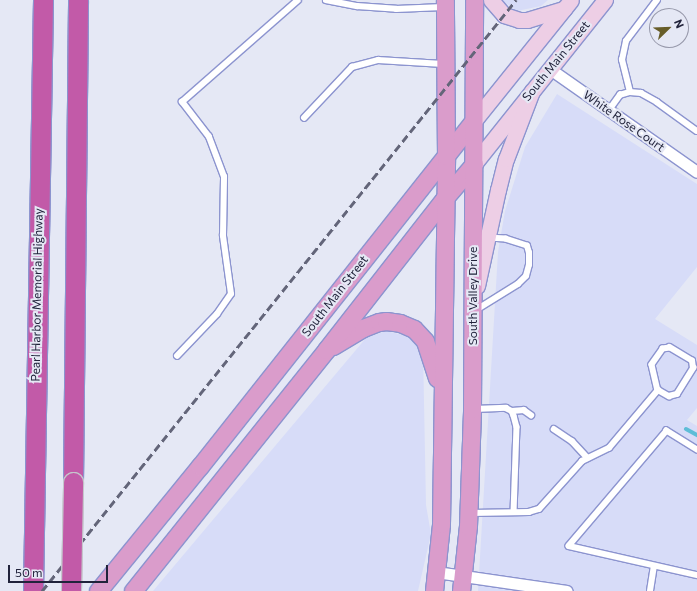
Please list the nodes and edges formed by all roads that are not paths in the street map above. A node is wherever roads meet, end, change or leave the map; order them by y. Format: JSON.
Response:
{"nodes":[{"id":1,"x":42,"y":0,"type":"edge"},
{"id":2,"x":78,"y":0,"type":"edge"},
{"id":3,"x":298,"y":0,"type":"edge"},
{"id":4,"x":326,"y":0,"type":"edge"},
{"id":5,"x":474,"y":0,"type":"edge"},
{"id":6,"x":491,"y":0,"type":"edge"},
{"id":7,"x":605,"y":0,"type":"edge"},
{"id":8,"x":657,"y":0,"type":"edge"},
{"id":9,"x":446,"y":3,"type":"edge"},
{"id":10,"x":567,"y":4,"type":"edge"},
{"id":11,"x":446,"y":64,"type":"junction"},
{"id":12,"x":550,"y":69,"type":"junction"},
{"id":13,"x":532,"y":91,"type":"junction"},
{"id":14,"x":630,"y":92,"type":"junction"},
{"id":15,"x":609,"y":110,"type":"junction"},
{"id":16,"x":304,"y":118,"type":"dead end"},
{"id":17,"x":473,"y":122,"type":"junction"},
{"id":18,"x":697,"y":131,"type":"edge"},
{"id":19,"x":446,"y":156,"type":"junction"},
{"id":20,"x":474,"y":164,"type":"junction"},
{"id":21,"x":697,"y":172,"type":"edge"},
{"id":22,"x":444,"y":199,"type":"junction"},
{"id":23,"x":487,"y":238,"type":"junction"},
{"id":24,"x":472,"y":312,"type":"junction"},
{"id":25,"x":326,"y":350,"type":"junction"},
{"id":26,"x":176,"y":356,"type":"dead end"},
{"id":27,"x":658,"y":390,"type":"junction"},
{"id":28,"x":443,"y":404,"type":"junction"},
{"id":29,"x":472,"y":409,"type":"junction"},
{"id":30,"x":512,"y":412,"type":"junction"},
{"id":31,"x":531,"y":415,"type":"dead end"},
{"id":32,"x":554,"y":429,"type":"dead end"},
{"id":33,"x":697,"y":450,"type":"edge"},
{"id":34,"x":588,"y":458,"type":"junction"},
{"id":35,"x":514,"y":512,"type":"junction"},
{"id":36,"x":468,"y":513,"type":"junction"},
{"id":37,"x":654,"y":567,"type":"junction"},
{"id":38,"x":436,"y":572,"type":"junction"},
{"id":39,"x":697,"y":576,"type":"edge"},
{"id":40,"x":462,"y":583,"type":"edge"},
{"id":41,"x":33,"y":591,"type":"edge"},
{"id":42,"x":71,"y":591,"type":"edge"},
{"id":43,"x":98,"y":591,"type":"edge"},
{"id":44,"x":133,"y":591,"type":"edge"},
{"id":45,"x":434,"y":591,"type":"edge"},
{"id":46,"x":567,"y":591,"type":"edge"},
{"id":47,"x":650,"y":591,"type":"edge"}],
"edges":[{"from":1,"to":41,"type":"highway","name":"Pearl Harbor Memorial Highway"},
{"from":2,"to":42,"type":"highway","bridge":true},
{"from":3,"to":26,"type":"lane"},
{"from":4,"to":9,"type":"lane"},
{"from":5,"to":17,"type":"main road","name":"South Valley Drive"},
{"from":6,"to":10,"type":"main road"},
{"from":7,"to":12,"type":"main road","name":"South Main Street"},
{"from":8,"to":14,"type":"lane"},
{"from":9,"to":11,"type":"main road"},
{"from":10,"to":17,"type":"main road","name":"South Main Street"},
{"from":11,"to":16,"type":"lane"},
{"from":11,"to":19,"type":"main road"},
{"from":12,"to":13,"type":"main road","name":"South Main Street"},
{"from":12,"to":15,"type":"street","name":"White Rose Court"},
{"from":13,"to":20,"type":"main road","name":"South Main Street"},
{"from":13,"to":23,"type":"main road"},
{"from":14,"to":15,"type":"lane"},
{"from":14,"to":18,"type":"lane"},
{"from":15,"to":21,"type":"street","name":"White Rose Court"},
{"from":17,"to":19,"type":"main road","name":"South Main Street"},
{"from":17,"to":20,"type":"main road","name":"South Valley Drive"},
{"from":19,"to":22,"type":"main road"},
{"from":19,"to":43,"type":"main road","name":"South Main Street"},
{"from":20,"to":22,"type":"main road","name":"South Main Street"},
{"from":20,"to":24,"type":"main road","name":"South Valley Drive"},
{"from":22,"to":25,"type":"main road","name":"South Main Street"},
{"from":22,"to":28,"type":"main road"},
{"from":23,"to":24,"type":"main road"},
{"from":23,"to":24,"type":"lane"},
{"from":24,"to":29,"type":"main road","name":"South Valley Drive"},
{"from":25,"to":28,"type":"main road"},
{"from":25,"to":44,"type":"main road","name":"South Main Street"},
{"from":27,"to":27,"type":"lane"},
{"from":27,"to":34,"type":"lane"},
{"from":28,"to":38,"type":"main road"},
{"from":29,"to":30,"type":"lane"},
{"from":29,"to":36,"type":"main road","name":"South Valley Drive"},
{"from":30,"to":31,"type":"lane"},
{"from":30,"to":35,"type":"lane"},
{"from":32,"to":34,"type":"lane"},
{"from":33,"to":37,"type":"lane"},
{"from":34,"to":35,"type":"lane"},
{"from":35,"to":36,"type":"lane"},
{"from":36,"to":40,"type":"main road","name":"South Valley Drive"},
{"from":37,"to":39,"type":"lane"},
{"from":37,"to":47,"type":"lane"},
{"from":38,"to":40,"type":"street"},
{"from":38,"to":45,"type":"main road"},
{"from":40,"to":46,"type":"street"}]}
